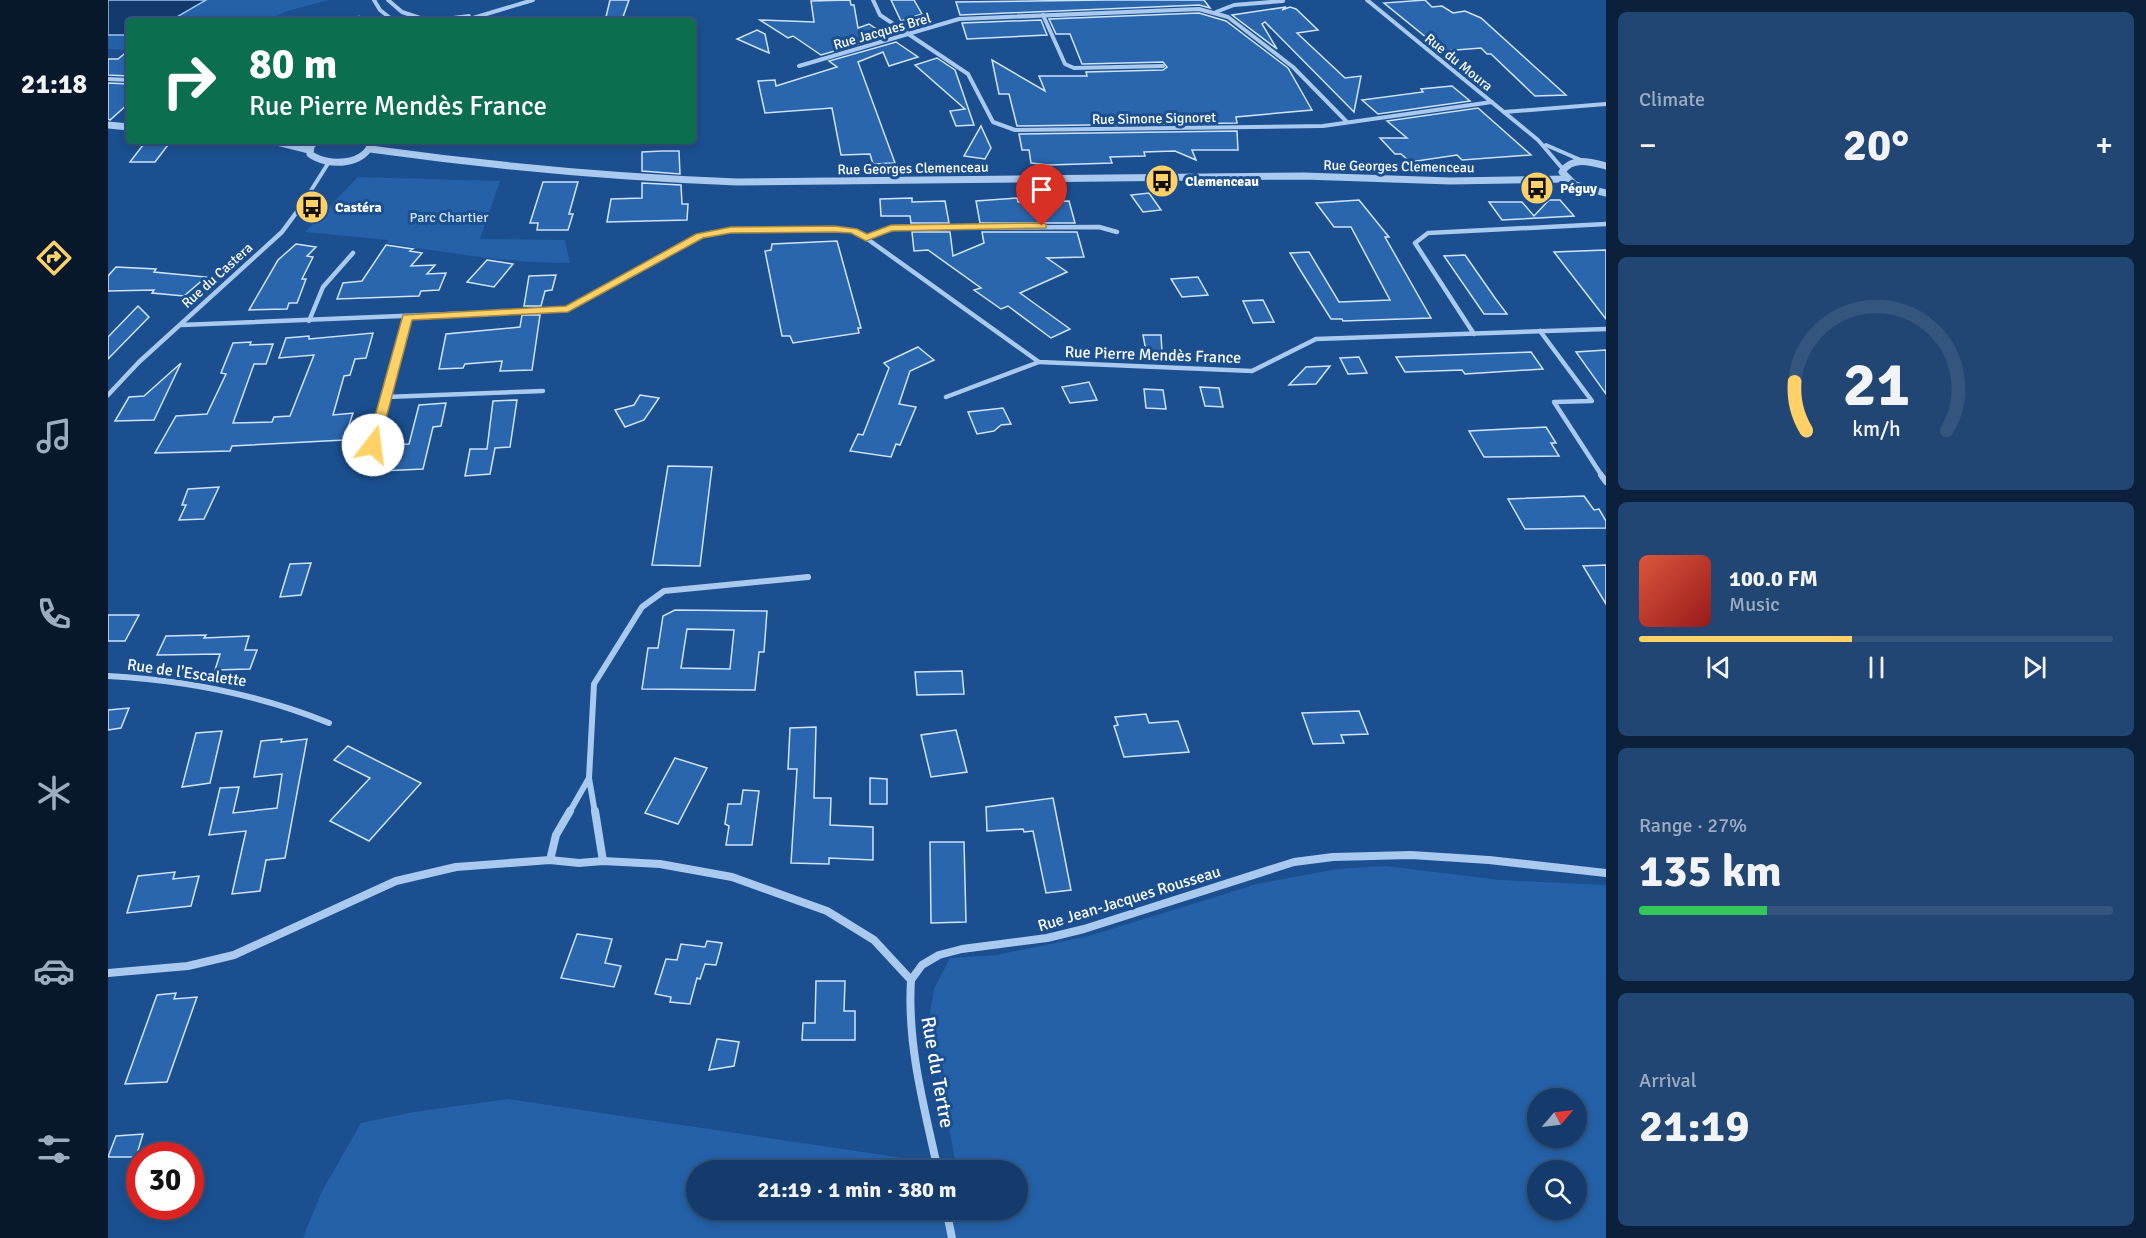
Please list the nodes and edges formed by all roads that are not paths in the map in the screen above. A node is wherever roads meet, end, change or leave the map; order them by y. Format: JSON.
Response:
{"nodes":[{"id":1,"x":375,"y":0,"type":"edge"},
{"id":2,"x":388,"y":0,"type":"edge"},
{"id":3,"x":533,"y":0,"type":"edge"},
{"id":4,"x":873,"y":0,"type":"edge"},
{"id":5,"x":1367,"y":0,"type":"edge"},
{"id":6,"x":1283,"y":2,"type":"edge"},
{"id":7,"x":502,"y":10,"type":"junction"},
{"id":8,"x":1216,"y":12,"type":"junction"},
{"id":9,"x":1043,"y":15,"type":"junction"},
{"id":10,"x":390,"y":18,"type":"edge"},
{"id":11,"x":420,"y":18,"type":"edge"},
{"id":12,"x":451,"y":18,"type":"edge"},
{"id":13,"x":474,"y":18,"type":"edge"},
{"id":14,"x":909,"y":34,"type":"junction"},
{"id":15,"x":799,"y":66,"type":"dead end"},
{"id":16,"x":1162,"y":66,"type":"dead end"},
{"id":17,"x":108,"y":79,"type":"edge"},
{"id":18,"x":126,"y":80,"type":"edge"},
{"id":19,"x":1492,"y":102,"type":"junction"},
{"id":20,"x":1606,"y":104,"type":"edge"},
{"id":21,"x":1504,"y":112,"type":"junction"},
{"id":22,"x":1346,"y":121,"type":"junction"},
{"id":23,"x":108,"y":123,"type":"edge"},
{"id":24,"x":126,"y":124,"type":"edge"},
{"id":25,"x":1538,"y":140,"type":"junction"},
{"id":26,"x":285,"y":144,"type":"edge"},
{"id":27,"x":314,"y":144,"type":"edge"},
{"id":28,"x":371,"y":145,"type":"edge"},
{"id":29,"x":309,"y":150,"type":"junction"},
{"id":30,"x":1583,"y":161,"type":"junction"},
{"id":31,"x":329,"y":162,"type":"junction"},
{"id":32,"x":1606,"y":166,"type":"edge"},
{"id":33,"x":1562,"y":168,"type":"junction"},
{"id":34,"x":1566,"y":179,"type":"junction"},
{"id":35,"x":1606,"y":193,"type":"edge"},
{"id":36,"x":1606,"y":224,"type":"edge"},
{"id":37,"x":1117,"y":232,"type":"dead end"},
{"id":38,"x":866,"y":238,"type":"junction"},
{"id":39,"x":353,"y":253,"type":"dead end"},
{"id":40,"x":407,"y":317,"type":"junction"},
{"id":41,"x":309,"y":321,"type":"junction"},
{"id":42,"x":181,"y":325,"type":"junction"},
{"id":43,"x":1606,"y":329,"type":"edge"},
{"id":44,"x":1540,"y":332,"type":"junction"},
{"id":45,"x":1474,"y":334,"type":"junction"},
{"id":46,"x":1039,"y":362,"type":"junction"},
{"id":47,"x":543,"y":391,"type":"dead end"},
{"id":48,"x":108,"y":395,"type":"edge"},
{"id":49,"x":386,"y":397,"type":"junction"},
{"id":50,"x":946,"y":397,"type":"dead end"},
{"id":51,"x":373,"y":445,"type":"dead end"},
{"id":52,"x":1606,"y":482,"type":"edge"},
{"id":53,"x":808,"y":577,"type":"dead end"},
{"id":54,"x":108,"y":676,"type":"edge"},
{"id":55,"x":329,"y":723,"type":"dead end"},
{"id":56,"x":590,"y":778,"type":"junction"},
{"id":57,"x":550,"y":860,"type":"junction"},
{"id":58,"x":603,"y":861,"type":"junction"},
{"id":59,"x":1606,"y":873,"type":"edge"},
{"id":60,"x":108,"y":973,"type":"edge"},
{"id":61,"x":911,"y":980,"type":"junction"},
{"id":62,"x":936,"y":1160,"type":"edge"},
{"id":63,"x":948,"y":1220,"type":"edge"},
{"id":64,"x":952,"y":1238,"type":"edge"}],
"edges":[{"from":1,"to":10,"type":"street"},
{"from":2,"to":11,"type":"street"},
{"from":3,"to":7,"type":"street"},
{"from":4,"to":14,"type":"street","name":"Rue Simone Signoret"},
{"from":5,"to":19,"type":"street","name":"Rue du Moura"},
{"from":6,"to":8,"type":"street","name":"Rue Jacques Brel"},
{"from":7,"to":12,"type":"street"},
{"from":7,"to":13,"type":"street"},
{"from":8,"to":9,"type":"street","name":"Rue Jacques Brel"},
{"from":8,"to":22,"type":"street","name":"Rue Jacques Brel"},
{"from":9,"to":14,"type":"street","name":"Rue Jacques Brel"},
{"from":9,"to":16,"type":"street"},
{"from":14,"to":15,"type":"street","name":"Rue Jacques Brel"},
{"from":14,"to":22,"type":"street","name":"Rue Simone Signoret"},
{"from":17,"to":18,"type":"street"},
{"from":19,"to":21,"type":"street","name":"Rue du Moura"},
{"from":19,"to":22,"type":"street","name":"Rue Simone Signoret"},
{"from":20,"to":21,"type":"street"},
{"from":21,"to":25,"type":"street","name":"Rue du Moura"},
{"from":23,"to":24,"type":"street"},
{"from":25,"to":30,"type":"street","name":"Rue du Moura"},
{"from":25,"to":33,"type":"street","name":"Rue du Moura"},
{"from":26,"to":29,"type":"street"},
{"from":27,"to":29,"type":"street"},
{"from":28,"to":31,"type":"street"},
{"from":28,"to":34,"type":"street","name":"Rue Georges Clemenceau"},
{"from":29,"to":31,"type":"street"},
{"from":30,"to":32,"type":"street"},
{"from":30,"to":33,"type":"street"},
{"from":31,"to":42,"type":"street","name":"Rue du Castera"},
{"from":33,"to":34,"type":"street"},
{"from":34,"to":35,"type":"street"},
{"from":36,"to":45,"type":"street"},
{"from":37,"to":38,"type":"street"},
{"from":38,"to":40,"type":"street"},
{"from":38,"to":46,"type":"street"},
{"from":39,"to":41,"type":"street"},
{"from":40,"to":41,"type":"street"},
{"from":40,"to":49,"type":"street"},
{"from":41,"to":42,"type":"street"},
{"from":42,"to":48,"type":"street","name":"Rue du Castera"},
{"from":43,"to":44,"type":"street","name":"Rue Pierre Mendès France"},
{"from":44,"to":45,"type":"street","name":"Rue Pierre Mendès France"},
{"from":44,"to":52,"type":"street"},
{"from":45,"to":46,"type":"street","name":"Rue Pierre Mendès France"},
{"from":46,"to":50,"type":"street","name":"Rue Pierre Mendès France"},
{"from":47,"to":49,"type":"street"},
{"from":49,"to":51,"type":"street"},
{"from":53,"to":56,"type":"street"},
{"from":54,"to":55,"type":"street","name":"Rue de l'Escalette"},
{"from":56,"to":57,"type":"street"},
{"from":56,"to":58,"type":"street"},
{"from":57,"to":58,"type":"street"},
{"from":57,"to":60,"type":"street"},
{"from":58,"to":61,"type":"street"},
{"from":59,"to":61,"type":"street","name":"Rue Jean-Jacques Rousseau"},
{"from":61,"to":62,"type":"street","name":"Rue du Tertre"},
{"from":63,"to":64,"type":"street"}]}
